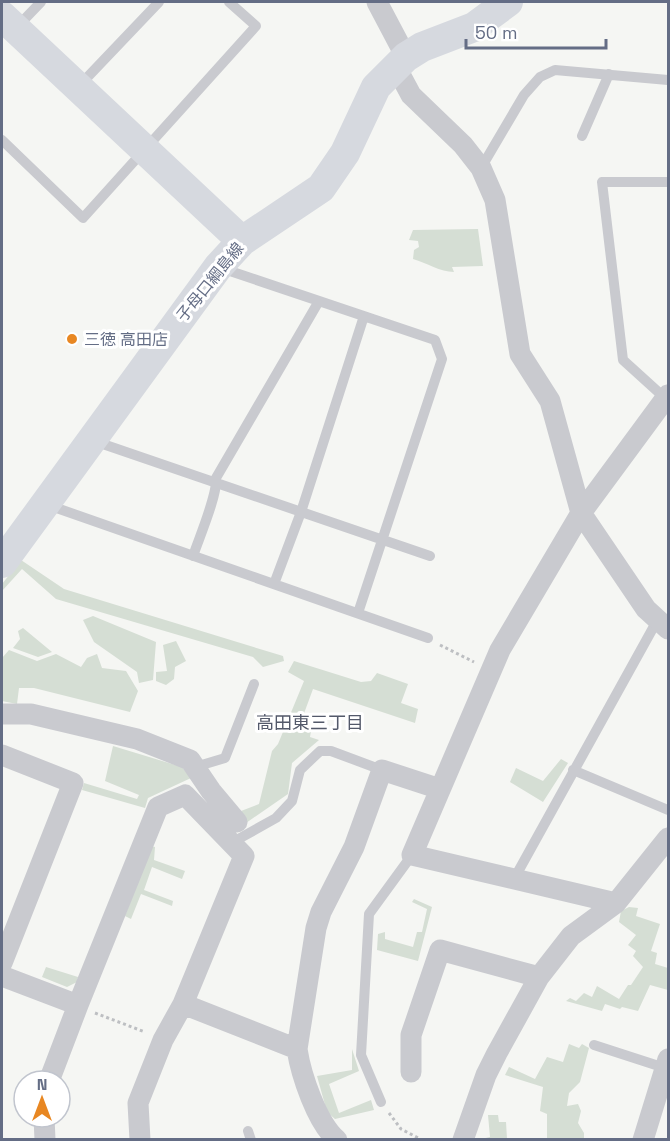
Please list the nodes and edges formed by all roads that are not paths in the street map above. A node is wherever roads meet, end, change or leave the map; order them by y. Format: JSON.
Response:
{"nodes":[{"id":1,"x":41,"y":2,"type":"edge"},
{"id":2,"x":159,"y":2,"type":"edge"},
{"id":3,"x":229,"y":2,"type":"edge"},
{"id":4,"x":377,"y":2,"type":"edge"},
{"id":5,"x":508,"y":2,"type":"edge"},
{"id":6,"x":8,"y":22,"type":"edge"},
{"id":7,"x":401,"y":62,"type":"junction"},
{"id":8,"x":609,"y":74,"type":"junction"},
{"id":9,"x":669,"y":80,"type":"edge"},
{"id":10,"x":77,"y":88,"type":"junction"},
{"id":11,"x":582,"y":136,"type":"dead end"},
{"id":12,"x":2,"y":140,"type":"edge"},
{"id":13,"x":145,"y":149,"type":"junction"},
{"id":14,"x":481,"y":168,"type":"junction"},
{"id":15,"x":669,"y":182,"type":"edge"},
{"id":16,"x":242,"y":241,"type":"junction"},
{"id":17,"x":218,"y":267,"type":"junction"},
{"id":18,"x":319,"y":301,"type":"junction"},
{"id":19,"x":364,"y":316,"type":"junction"},
{"id":20,"x":668,"y":399,"type":"edge"},
{"id":21,"x":91,"y":440,"type":"junction"},
{"id":22,"x":217,"y":483,"type":"junction"},
{"id":23,"x":45,"y":504,"type":"junction"},
{"id":24,"x":301,"y":512,"type":"junction"},
{"id":25,"x":581,"y":513,"type":"junction"},
{"id":26,"x":381,"y":539,"type":"junction"},
{"id":27,"x":192,"y":556,"type":"junction"},
{"id":28,"x":430,"y":556,"type":"dead end"},
{"id":29,"x":2,"y":563,"type":"edge"},
{"id":30,"x":274,"y":584,"type":"junction"},
{"id":31,"x":358,"y":614,"type":"junction"},
{"id":32,"x":663,"y":624,"type":"edge"},
{"id":33,"x":428,"y":638,"type":"road end"},
{"id":34,"x":254,"y":684,"type":"dead end"},
{"id":35,"x":2,"y":714,"type":"edge"},
{"id":36,"x":2,"y":755,"type":"edge"},
{"id":37,"x":195,"y":767,"type":"junction"},
{"id":38,"x":382,"y":770,"type":"junction"},
{"id":39,"x":573,"y":770,"type":"junction"},
{"id":40,"x":440,"y":789,"type":"junction"},
{"id":41,"x":669,"y":810,"type":"edge"},
{"id":42,"x":235,"y":832,"type":"junction"},
{"id":43,"x":669,"y":838,"type":"edge"},
{"id":44,"x":412,"y":855,"type":"junction"},
{"id":45,"x":514,"y":879,"type":"junction"},
{"id":46,"x":616,"y":903,"type":"junction"},
{"id":47,"x":2,"y":963,"type":"edge"},
{"id":48,"x":2,"y":976,"type":"edge"},
{"id":49,"x":540,"y":977,"type":"junction"},
{"id":50,"x":183,"y":1004,"type":"junction"},
{"id":51,"x":78,"y":1005,"type":"junction"},
{"id":52,"x":594,"y":1045,"type":"dead end"},
{"id":53,"x":297,"y":1049,"type":"junction"},
{"id":54,"x":667,"y":1063,"type":"edge"},
{"id":55,"x":54,"y":1069,"type":"edge"},
{"id":56,"x":411,"y":1072,"type":"dead end"},
{"id":57,"x":381,"y":1102,"type":"road end"},
{"id":58,"x":662,"y":1102,"type":"edge"},
{"id":59,"x":140,"y":1140,"type":"edge"},
{"id":60,"x":337,"y":1140,"type":"edge"},
{"id":61,"x":463,"y":1140,"type":"edge"},
{"id":62,"x":643,"y":1140,"type":"edge"}],
"edges":[{"from":1,"to":6,"type":"lane"},
{"from":2,"to":10,"type":"lane"},
{"from":3,"to":13,"type":"lane"},
{"from":4,"to":7,"type":"street"},
{"from":5,"to":7,"type":"main road","name":"子母口綱島線"},
{"from":6,"to":10,"type":"main road"},
{"from":7,"to":14,"type":"street"},
{"from":7,"to":16,"type":"main road","name":"子母口綱島線"},
{"from":8,"to":9,"type":"lane"},
{"from":8,"to":11,"type":"lane"},
{"from":8,"to":14,"type":"lane"},
{"from":10,"to":13,"type":"main road"},
{"from":12,"to":13,"type":"lane"},
{"from":13,"to":16,"type":"main road"},
{"from":14,"to":25,"type":"street"},
{"from":15,"to":20,"type":"lane"},
{"from":16,"to":17,"type":"main road","name":"子母口綱島線"},
{"from":17,"to":18,"type":"lane"},
{"from":17,"to":21,"type":"main road","name":"子母口綱島線"},
{"from":18,"to":19,"type":"lane"},
{"from":18,"to":22,"type":"lane"},
{"from":19,"to":24,"type":"lane"},
{"from":19,"to":26,"type":"lane"},
{"from":20,"to":25,"type":"street"},
{"from":21,"to":22,"type":"lane"},
{"from":21,"to":23,"type":"main road","name":"子母口綱島線"},
{"from":22,"to":24,"type":"lane"},
{"from":22,"to":27,"type":"lane"},
{"from":23,"to":27,"type":"lane"},
{"from":23,"to":29,"type":"main road","name":"子母口綱島線"},
{"from":24,"to":26,"type":"lane"},
{"from":24,"to":30,"type":"lane"},
{"from":25,"to":32,"type":"street"},
{"from":25,"to":40,"type":"street"},
{"from":26,"to":28,"type":"lane"},
{"from":26,"to":31,"type":"lane"},
{"from":27,"to":30,"type":"lane"},
{"from":30,"to":31,"type":"lane"},
{"from":31,"to":33,"type":"lane"},
{"from":32,"to":39,"type":"lane"},
{"from":34,"to":37,"type":"lane"},
{"from":35,"to":37,"type":"street"},
{"from":36,"to":47,"type":"street"},
{"from":37,"to":42,"type":"street"},
{"from":38,"to":40,"type":"street"},
{"from":38,"to":42,"type":"lane"},
{"from":38,"to":53,"type":"street"},
{"from":39,"to":41,"type":"lane"},
{"from":39,"to":45,"type":"lane"},
{"from":40,"to":44,"type":"street"},
{"from":42,"to":50,"type":"street"},
{"from":42,"to":51,"type":"street"},
{"from":43,"to":46,"type":"street"},
{"from":44,"to":45,"type":"street"},
{"from":44,"to":57,"type":"lane"},
{"from":45,"to":46,"type":"street"},
{"from":46,"to":49,"type":"street"},
{"from":48,"to":51,"type":"street"},
{"from":49,"to":56,"type":"street"},
{"from":49,"to":61,"type":"street"},
{"from":50,"to":53,"type":"street"},
{"from":50,"to":59,"type":"street"},
{"from":51,"to":55,"type":"street"},
{"from":52,"to":54,"type":"lane"},
{"from":53,"to":60,"type":"street"},
{"from":54,"to":58,"type":"street"},
{"from":58,"to":62,"type":"street"}]}
